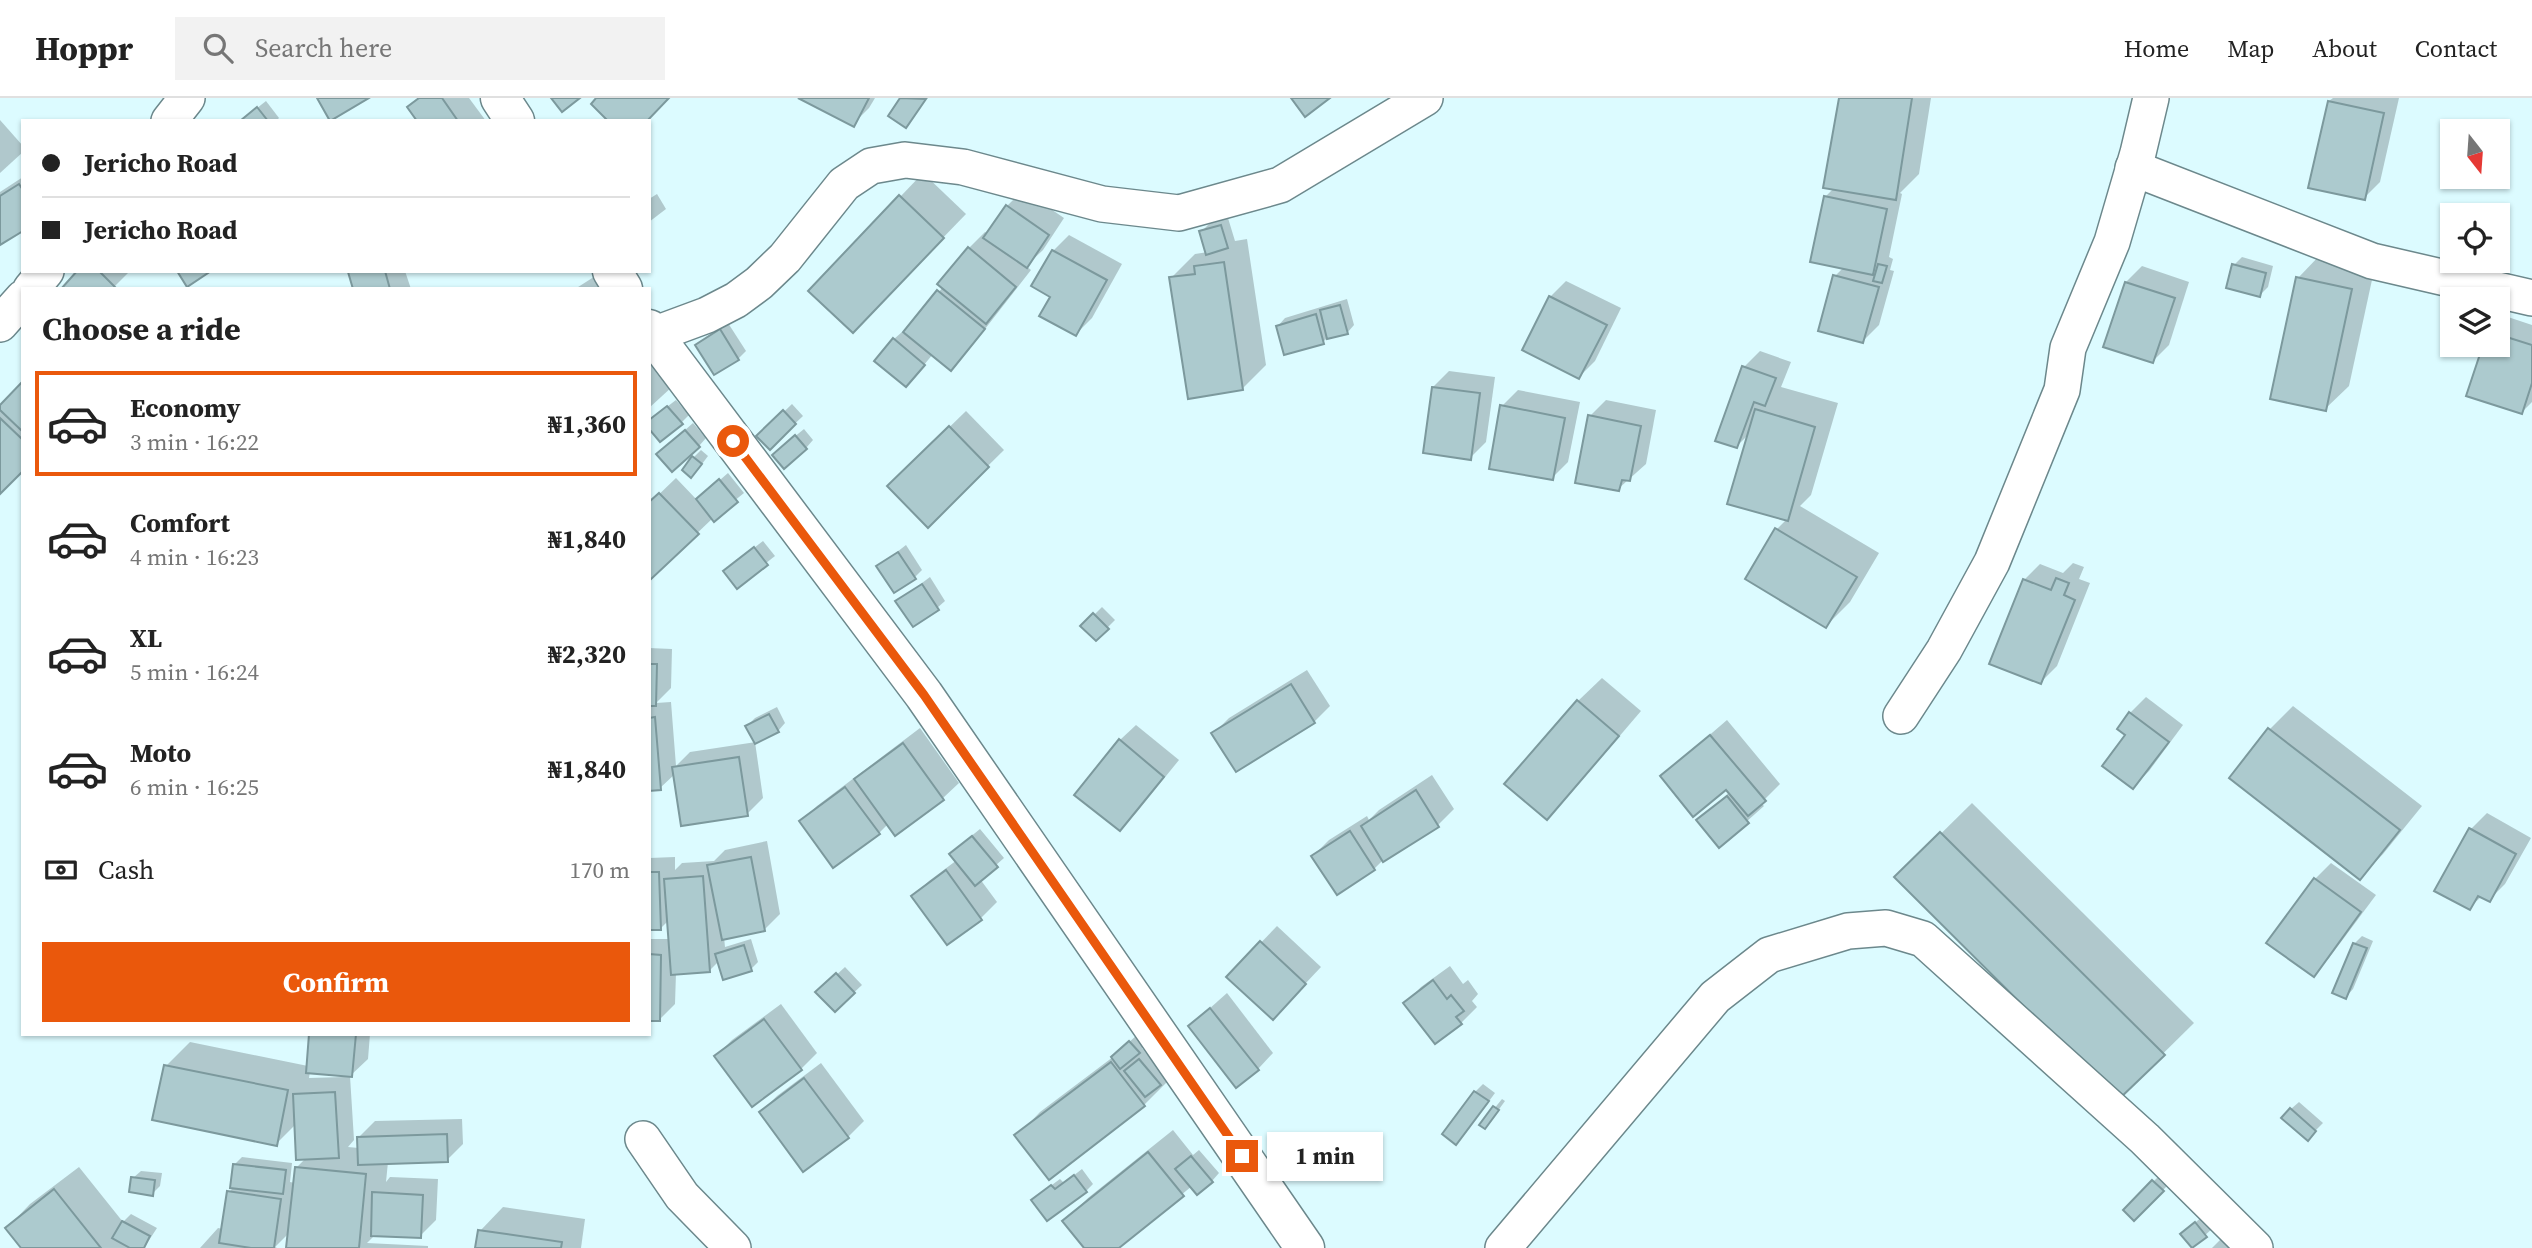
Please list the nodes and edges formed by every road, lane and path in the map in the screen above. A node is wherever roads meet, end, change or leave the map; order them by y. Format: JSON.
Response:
{"nodes":[{"id":1,"x":187,"y":98,"type":"edge"},
{"id":2,"x":500,"y":98,"type":"edge"},
{"id":3,"x":1425,"y":98,"type":"edge"},
{"id":4,"x":2151,"y":98,"type":"edge"},
{"id":5,"x":171,"y":119,"type":"edge"},
{"id":6,"x":514,"y":119,"type":"edge"},
{"id":7,"x":2133,"y":168,"type":"junction"},
{"id":8,"x":44,"y":273,"type":"edge"},
{"id":9,"x":33,"y":287,"type":"edge"},
{"id":10,"x":2532,"y":298,"type":"edge"},
{"id":11,"x":21,"y":300,"type":"edge"},
{"id":12,"x":0,"y":324,"type":"edge"},
{"id":13,"x":651,"y":332,"type":"edge"},
{"id":14,"x":1901,"y":716,"type":"dead end"},
{"id":15,"x":643,"y":1139,"type":"dead end"},
{"id":16,"x":733,"y":1248,"type":"edge"},
{"id":17,"x":1305,"y":1248,"type":"edge"},
{"id":18,"x":1503,"y":1248,"type":"edge"},
{"id":19,"x":2255,"y":1248,"type":"edge"}],
"edges":[{"from":1,"to":5,"type":"street"},
{"from":2,"to":6,"type":"street"},
{"from":3,"to":13,"type":"street"},
{"from":4,"to":7,"type":"street"},
{"from":7,"to":10,"type":"street"},
{"from":7,"to":14,"type":"street"},
{"from":8,"to":9,"type":"street"},
{"from":11,"to":12,"type":"street"},
{"from":13,"to":17,"type":"street"},
{"from":15,"to":16,"type":"street"},
{"from":18,"to":19,"type":"street"}]}
